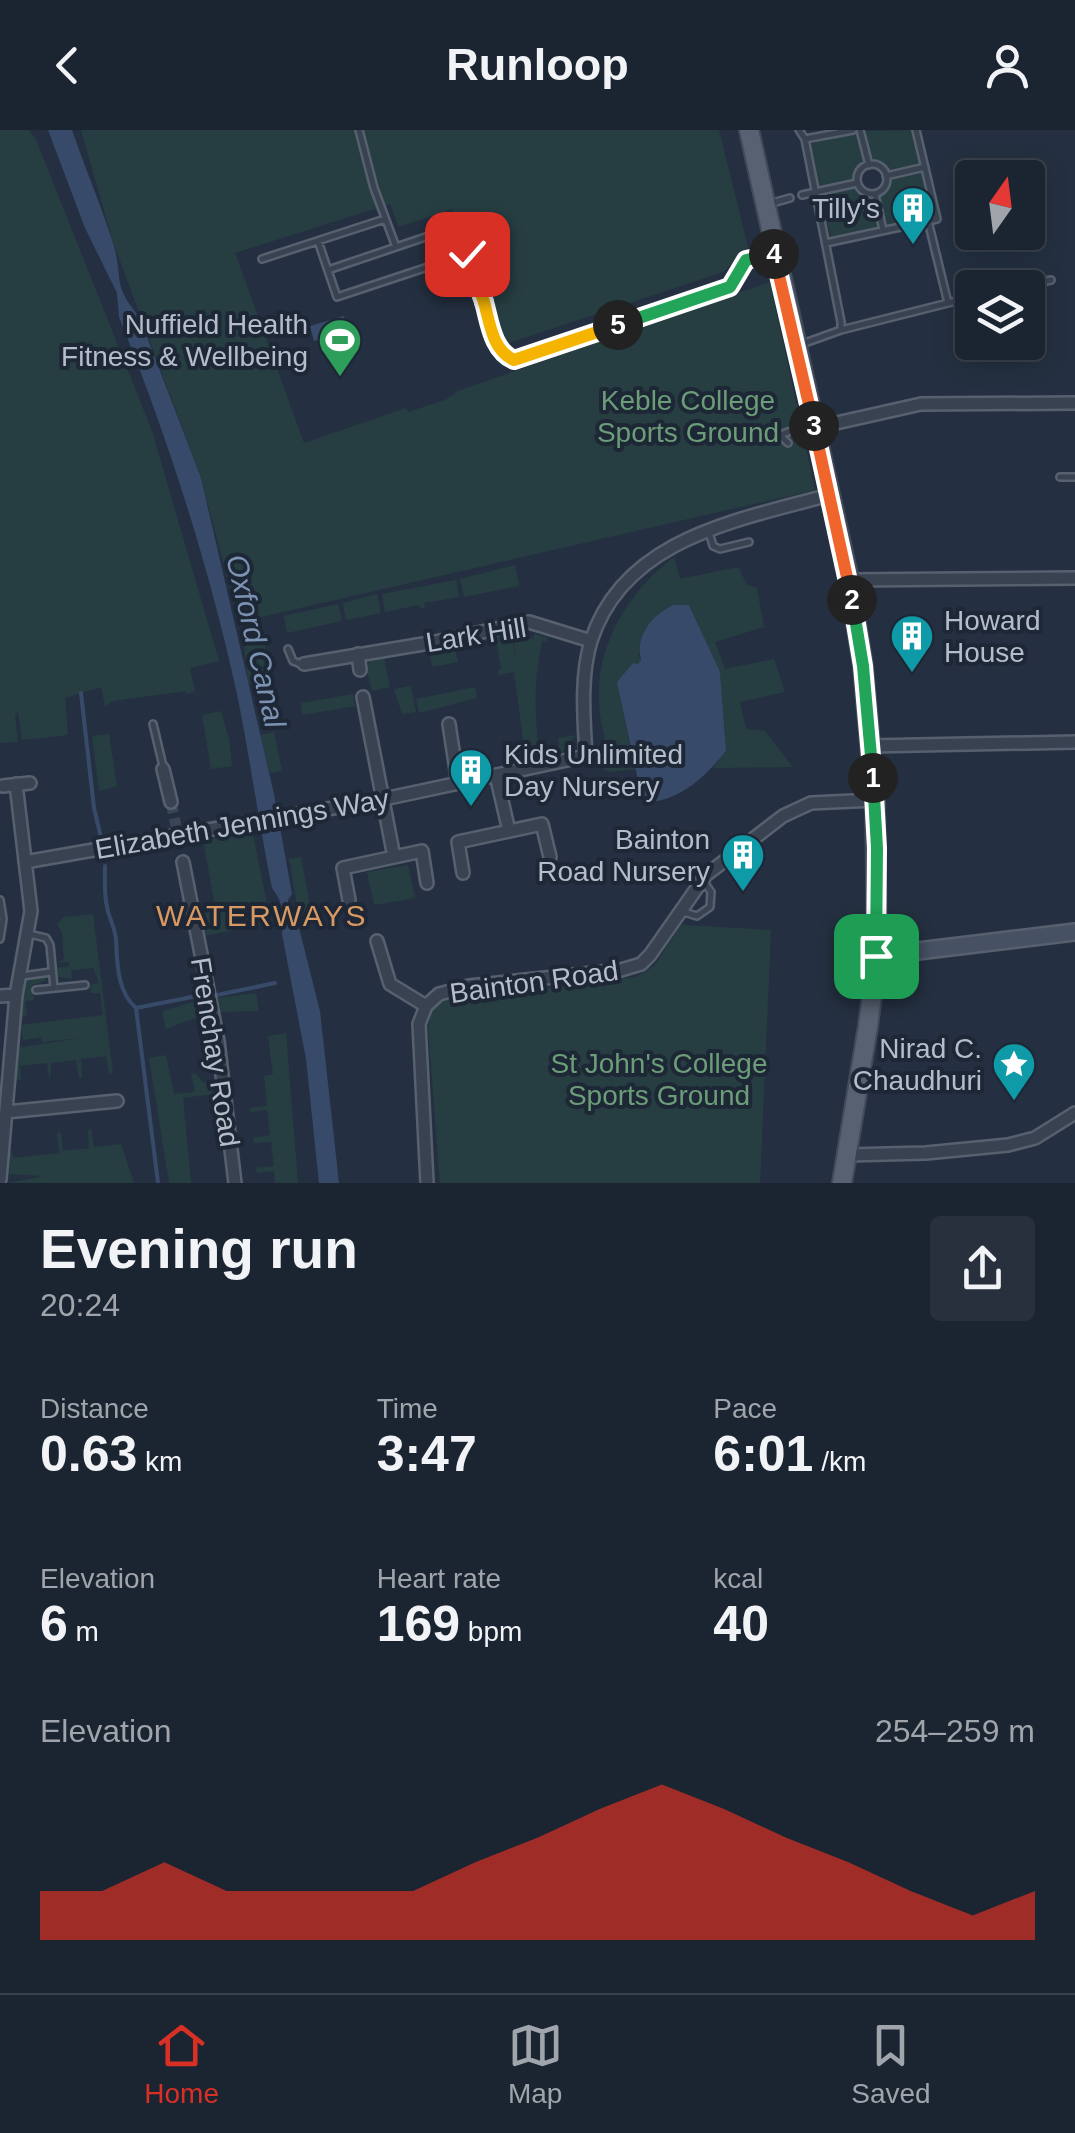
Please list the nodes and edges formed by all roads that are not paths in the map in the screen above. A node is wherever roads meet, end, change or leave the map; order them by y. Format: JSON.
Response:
{"nodes":[{"id":1,"x":359,"y":130,"type":"edge"},
{"id":2,"x":749,"y":130,"type":"edge"},
{"id":3,"x":799,"y":130,"type":"edge"},
{"id":4,"x":853,"y":130,"type":"edge"},
{"id":5,"x":860,"y":130,"type":"edge"},
{"id":6,"x":916,"y":130,"type":"edge"},
{"id":7,"x":805,"y":140,"type":"junction"},
{"id":8,"x":868,"y":165,"type":"junction"},
{"id":9,"x":925,"y":167,"type":"junction"},
{"id":10,"x":886,"y":176,"type":"junction"},
{"id":11,"x":857,"y":183,"type":"junction"},
{"id":12,"x":816,"y":192,"type":"junction"},
{"id":13,"x":875,"y":194,"type":"junction"},
{"id":14,"x":802,"y":195,"type":"dead end"},
{"id":15,"x":790,"y":198,"type":"dead end"},
{"id":16,"x":766,"y":205,"type":"junction"},
{"id":17,"x":385,"y":220,"type":"junction"},
{"id":18,"x":928,"y":221,"type":"junction"},
{"id":19,"x":883,"y":231,"type":"junction"},
{"id":20,"x":318,"y":241,"type":"junction"},
{"id":21,"x":826,"y":243,"type":"junction"},
{"id":22,"x":396,"y":247,"type":"junction"},
{"id":23,"x":776,"y":253,"type":"junction"},
{"id":24,"x":467,"y":254,"type":"junction"},
{"id":25,"x":262,"y":259,"type":"dead end"},
{"id":26,"x":328,"y":270,"type":"junction"},
{"id":27,"x":1050,"y":280,"type":"dead end"},
{"id":28,"x":1045,"y":281,"type":"edge"},
{"id":29,"x":955,"y":301,"type":"edge"},
{"id":30,"x":948,"y":303,"type":"junction"},
{"id":31,"x":841,"y":330,"type":"junction"},
{"id":32,"x":796,"y":345,"type":"junction"},
{"id":33,"x":1075,"y":404,"type":"edge"},
{"id":34,"x":811,"y":427,"type":"junction"},
{"id":35,"x":788,"y":443,"type":"dead end"},
{"id":36,"x":1060,"y":477,"type":"dead end"},
{"id":37,"x":1075,"y":477,"type":"edge"},
{"id":38,"x":829,"y":496,"type":"junction"},
{"id":39,"x":709,"y":529,"type":"junction"},
{"id":40,"x":749,"y":542,"type":"dead end"},
{"id":41,"x":1075,"y":578,"type":"edge"},
{"id":42,"x":848,"y":580,"type":"junction"},
{"id":43,"x":591,"y":641,"type":"junction"},
{"id":44,"x":288,"y":648,"type":"dead end"},
{"id":45,"x":358,"y":654,"type":"junction"},
{"id":46,"x":304,"y":664,"type":"joint"},
{"id":47,"x":360,"y":670,"type":"dead end"},
{"id":48,"x":363,"y":698,"type":"dead end"},
{"id":49,"x":153,"y":724,"type":"dead end"},
{"id":50,"x":449,"y":724,"type":"dead end"},
{"id":51,"x":1075,"y":742,"type":"edge"},
{"id":52,"x":870,"y":746,"type":"junction"},
{"id":53,"x":163,"y":769,"type":"joint"},
{"id":54,"x":496,"y":775,"type":"junction"},
{"id":55,"x":30,"y":783,"type":"dead end"},
{"id":56,"x":458,"y":783,"type":"junction"},
{"id":57,"x":384,"y":799,"type":"junction"},
{"id":58,"x":875,"y":800,"type":"junction"},
{"id":59,"x":170,"y":802,"type":"tunnel mouth"},
{"id":60,"x":509,"y":831,"type":"junction"},
{"id":61,"x":394,"y":857,"type":"junction"},
{"id":62,"x":550,"y":857,"type":"dead end"},
{"id":63,"x":25,"y":862,"type":"junction"},
{"id":64,"x":183,"y":862,"type":"dead end"},
{"id":65,"x":464,"y":873,"type":"dead end"},
{"id":66,"x":702,"y":881,"type":"junction"},
{"id":67,"x":427,"y":883,"type":"dead end"},
{"id":68,"x":0,"y":900,"type":"edge"},
{"id":69,"x":349,"y":900,"type":"dead end"},
{"id":70,"x":681,"y":910,"type":"junction"},
{"id":71,"x":1075,"y":932,"type":"edge"},
{"id":72,"x":29,"y":934,"type":"junction"},
{"id":73,"x":0,"y":939,"type":"edge"},
{"id":74,"x":377,"y":941,"type":"dead end"},
{"id":75,"x":876,"y":956,"type":"junction"},
{"id":76,"x":52,"y":972,"type":"junction"},
{"id":77,"x":20,"y":976,"type":"junction"},
{"id":78,"x":85,"y":985,"type":"dead end"},
{"id":79,"x":54,"y":988,"type":"junction"},
{"id":80,"x":36,"y":990,"type":"dead end"},
{"id":81,"x":16,"y":995,"type":"junction"},
{"id":82,"x":0,"y":996,"type":"edge"},
{"id":83,"x":426,"y":1006,"type":"junction"},
{"id":84,"x":118,"y":1101,"type":"dead end"},
{"id":85,"x":6,"y":1112,"type":"junction"},
{"id":86,"x":1075,"y":1113,"type":"edge"},
{"id":87,"x":847,"y":1155,"type":"junction"},
{"id":88,"x":0,"y":1179,"type":"edge"},
{"id":89,"x":234,"y":1183,"type":"edge"},
{"id":90,"x":427,"y":1183,"type":"edge"},
{"id":91,"x":842,"y":1183,"type":"edge"}],
"edges":[{"from":1,"to":17,"type":"lane"},
{"from":2,"to":16,"type":"main road"},
{"from":3,"to":7,"type":"lane"},
{"from":4,"to":7,"type":"lane"},
{"from":5,"to":8,"type":"lane"},
{"from":6,"to":9,"type":"lane"},
{"from":7,"to":12,"type":"lane"},
{"from":8,"to":10,"type":"lane"},
{"from":8,"to":11,"type":"lane"},
{"from":9,"to":10,"type":"lane"},
{"from":9,"to":18,"type":"lane"},
{"from":10,"to":13,"type":"lane"},
{"from":11,"to":12,"type":"lane"},
{"from":11,"to":13,"type":"lane"},
{"from":12,"to":14,"type":"lane"},
{"from":12,"to":21,"type":"lane"},
{"from":13,"to":19,"type":"lane"},
{"from":15,"to":16,"type":"lane"},
{"from":16,"to":23,"type":"main road"},
{"from":17,"to":20,"type":"lane"},
{"from":17,"to":22,"type":"lane"},
{"from":18,"to":19,"type":"lane"},
{"from":18,"to":30,"type":"lane"},
{"from":19,"to":21,"type":"lane"},
{"from":20,"to":25,"type":"lane"},
{"from":20,"to":26,"type":"lane"},
{"from":21,"to":31,"type":"lane"},
{"from":22,"to":24,"type":"lane"},
{"from":22,"to":26,"type":"lane"},
{"from":23,"to":24,"type":"lane"},
{"from":23,"to":32,"type":"main road"},
{"from":24,"to":26,"type":"lane"},
{"from":27,"to":28,"type":"lane"},
{"from":29,"to":30,"type":"lane"},
{"from":30,"to":31,"type":"lane"},
{"from":31,"to":32,"type":"lane"},
{"from":32,"to":34,"type":"main road"},
{"from":33,"to":34,"type":"street"},
{"from":34,"to":35,"type":"lane"},
{"from":34,"to":38,"type":"main road"},
{"from":36,"to":37,"type":"lane"},
{"from":38,"to":39,"type":"street","name":"Elizabeth Jennings Way"},
{"from":38,"to":42,"type":"main road"},
{"from":39,"to":40,"type":"lane"},
{"from":39,"to":43,"type":"street","name":"Elizabeth Jennings Way"},
{"from":41,"to":42,"type":"street"},
{"from":42,"to":52,"type":"main road"},
{"from":43,"to":45,"type":"street","name":"Lark Hill"},
{"from":43,"to":54,"type":"street","name":"Elizabeth Jennings Way"},
{"from":44,"to":46,"type":"lane","name":"Lark Hill"},
{"from":45,"to":46,"type":"street","name":"Lark Hill"},
{"from":45,"to":47,"type":"street"},
{"from":48,"to":57,"type":"street"},
{"from":49,"to":53,"type":"lane"},
{"from":50,"to":56,"type":"street"},
{"from":51,"to":52,"type":"street"},
{"from":52,"to":58,"type":"main road"},
{"from":53,"to":59,"type":"street"},
{"from":54,"to":56,"type":"street","name":"Elizabeth Jennings Way"},
{"from":54,"to":60,"type":"street"},
{"from":55,"to":63,"type":"street"},
{"from":56,"to":57,"type":"street","name":"Elizabeth Jennings Way"},
{"from":57,"to":61,"type":"street"},
{"from":57,"to":63,"type":"street","name":"Elizabeth Jennings Way"},
{"from":58,"to":66,"type":"street","name":"Bainton Road"},
{"from":58,"to":75,"type":"main road"},
{"from":60,"to":62,"type":"street"},
{"from":60,"to":65,"type":"street"},
{"from":61,"to":67,"type":"street"},
{"from":61,"to":69,"type":"street"},
{"from":63,"to":72,"type":"street"},
{"from":64,"to":89,"type":"street","name":"Frenchay Road"},
{"from":66,"to":70,"type":"street","name":"Bainton Road"},
{"from":66,"to":70,"type":"lane"},
{"from":68,"to":73,"type":"lane"},
{"from":70,"to":83,"type":"street","name":"Bainton Road"},
{"from":71,"to":75,"type":"main road"},
{"from":72,"to":76,"type":"lane"},
{"from":72,"to":77,"type":"street"},
{"from":74,"to":83,"type":"street"},
{"from":75,"to":87,"type":"main road"},
{"from":76,"to":77,"type":"lane"},
{"from":76,"to":79,"type":"lane"},
{"from":77,"to":81,"type":"street"},
{"from":78,"to":79,"type":"lane"},
{"from":79,"to":80,"type":"lane"},
{"from":81,"to":82,"type":"street"},
{"from":81,"to":85,"type":"street"},
{"from":83,"to":90,"type":"street","name":"Bainton Road"},
{"from":84,"to":85,"type":"street"},
{"from":85,"to":88,"type":"street"},
{"from":86,"to":87,"type":"street"},
{"from":87,"to":91,"type":"main road"}]}
